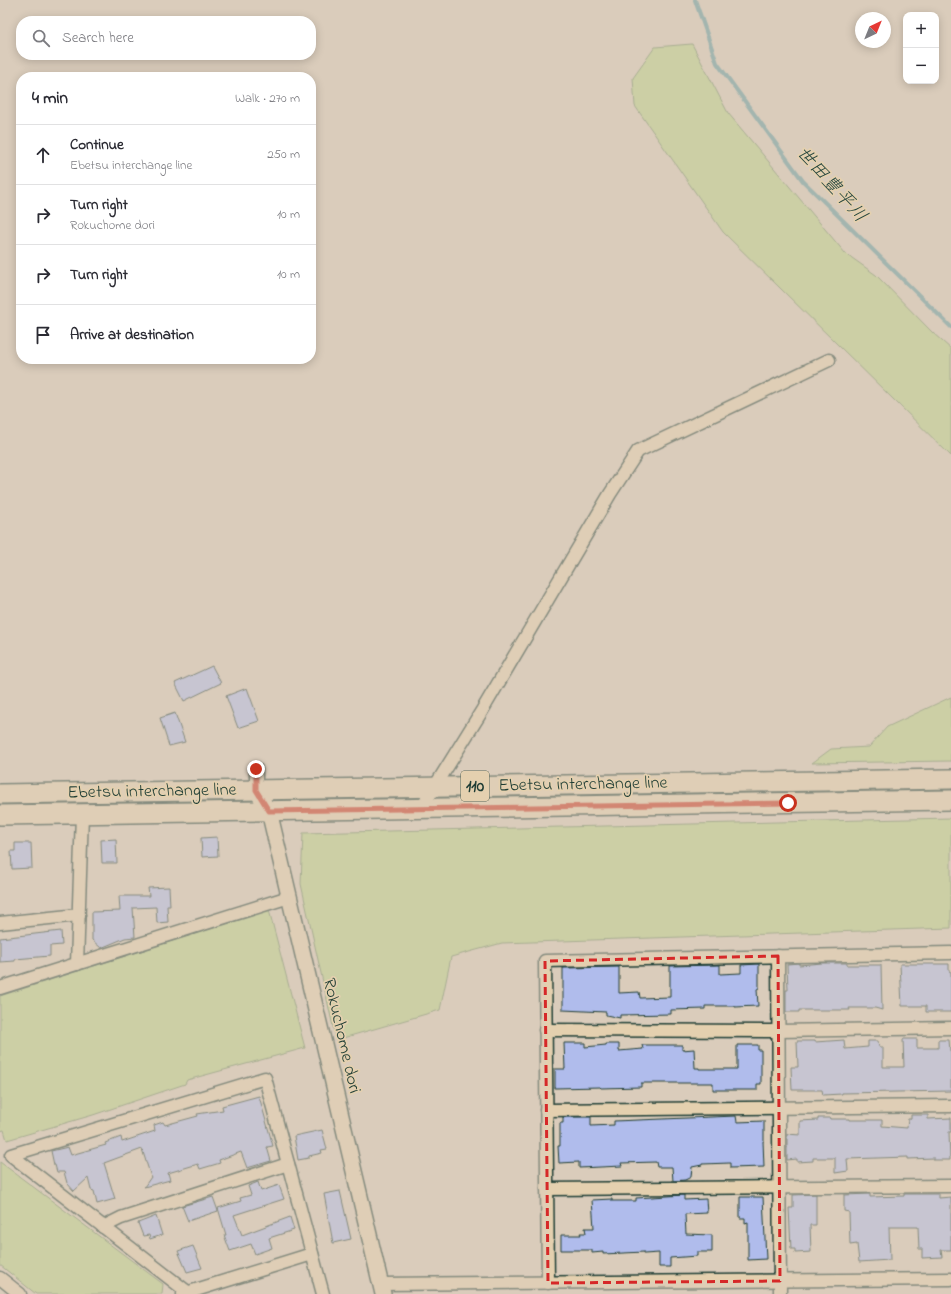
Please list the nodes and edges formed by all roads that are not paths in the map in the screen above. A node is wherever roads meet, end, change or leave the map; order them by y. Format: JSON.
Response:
{"nodes":[{"id":1,"x":828,"y":360,"type":"dead end"},
{"id":2,"x":256,"y":769,"type":"dead end"},
{"id":3,"x":951,"y":780,"type":"edge"},
{"id":4,"x":435,"y":787,"type":"junction"},
{"id":5,"x":256,"y":790,"type":"junction"},
{"id":6,"x":0,"y":794,"type":"edge"},
{"id":7,"x":951,"y":800,"type":"edge"},
{"id":8,"x":421,"y":809,"type":"junction"},
{"id":9,"x":269,"y":811,"type":"junction"},
{"id":10,"x":82,"y":814,"type":"junction"},
{"id":11,"x":0,"y":815,"type":"edge"},
{"id":12,"x":289,"y":897,"type":"junction"},
{"id":13,"x":79,"y":915,"type":"junction"},
{"id":14,"x":0,"y":923,"type":"edge"},
{"id":15,"x":951,"y":953,"type":"edge"},
{"id":16,"x":778,"y":956,"type":"junction"},
{"id":17,"x":77,"y":964,"type":"junction"},
{"id":18,"x":0,"y":988,"type":"edge"},
{"id":19,"x":951,"y":1028,"type":"edge"},
{"id":20,"x":545,"y":1030,"type":"junction"},
{"id":21,"x":779,"y":1031,"type":"junction"},
{"id":22,"x":951,"y":1106,"type":"edge"},
{"id":23,"x":779,"y":1107,"type":"junction"},
{"id":24,"x":546,"y":1110,"type":"junction"},
{"id":25,"x":288,"y":1164,"type":"junction"},
{"id":26,"x":951,"y":1186,"type":"edge"},
{"id":27,"x":779,"y":1187,"type":"junction"},
{"id":28,"x":547,"y":1189,"type":"junction"},
{"id":29,"x":103,"y":1226,"type":"junction"},
{"id":30,"x":312,"y":1254,"type":"junction"},
{"id":31,"x":0,"y":1278,"type":"edge"},
{"id":32,"x":951,"y":1279,"type":"edge"},
{"id":33,"x":780,"y":1280,"type":"junction"},
{"id":34,"x":548,"y":1283,"type":"junction"},
{"id":35,"x":382,"y":1289,"type":"edge"},
{"id":36,"x":468,"y":1289,"type":"edge"},
{"id":37,"x":187,"y":1293,"type":"edge"},
{"id":38,"x":20,"y":1294,"type":"edge"},
{"id":39,"x":323,"y":1294,"type":"edge"},
{"id":40,"x":780,"y":1294,"type":"edge"}],
"edges":[{"from":1,"to":4,"type":"street"},
{"from":2,"to":5,"type":"street"},
{"from":3,"to":4,"type":"main road","name":"Ebetsu interchange line","number":"110"},
{"from":4,"to":5,"type":"main road","name":"Ebetsu interchange line","number":"110"},
{"from":4,"to":8,"type":"street"},
{"from":5,"to":6,"type":"main road","name":"Ebetsu interchange line","number":"110"},
{"from":5,"to":9,"type":"street","name":"Rokuchome dori"},
{"from":7,"to":8,"type":"main road","name":"Ebetsu interchange line","number":"110"},
{"from":8,"to":9,"type":"main road","name":"Ebetsu interchange line","number":"110"},
{"from":9,"to":10,"type":"main road","name":"Ebetsu interchange line","number":"110"},
{"from":9,"to":12,"type":"street","name":"Rokuchome dori"},
{"from":10,"to":11,"type":"main road","name":"Ebetsu interchange line","number":"110"},
{"from":10,"to":13,"type":"street"},
{"from":12,"to":17,"type":"street"},
{"from":12,"to":35,"type":"street","name":"Rokuchome dori"},
{"from":13,"to":14,"type":"street"},
{"from":13,"to":17,"type":"street"},
{"from":15,"to":16,"type":"street"},
{"from":16,"to":20,"type":"street"},
{"from":16,"to":21,"type":"street"},
{"from":17,"to":18,"type":"street"},
{"from":19,"to":21,"type":"street"},
{"from":20,"to":21,"type":"street"},
{"from":20,"to":24,"type":"street"},
{"from":21,"to":23,"type":"street"},
{"from":22,"to":23,"type":"street"},
{"from":23,"to":24,"type":"street"},
{"from":23,"to":27,"type":"street"},
{"from":24,"to":28,"type":"street"},
{"from":25,"to":29,"type":"street"},
{"from":25,"to":29,"type":"street"},
{"from":25,"to":30,"type":"street"},
{"from":26,"to":27,"type":"street"},
{"from":27,"to":28,"type":"street"},
{"from":27,"to":33,"type":"street"},
{"from":28,"to":34,"type":"street"},
{"from":29,"to":37,"type":"street"},
{"from":30,"to":37,"type":"street"},
{"from":30,"to":39,"type":"street"},
{"from":31,"to":38,"type":"street"},
{"from":32,"to":33,"type":"street"},
{"from":33,"to":34,"type":"street"},
{"from":33,"to":40,"type":"street"},
{"from":34,"to":36,"type":"street"},
{"from":35,"to":36,"type":"street"}]}
